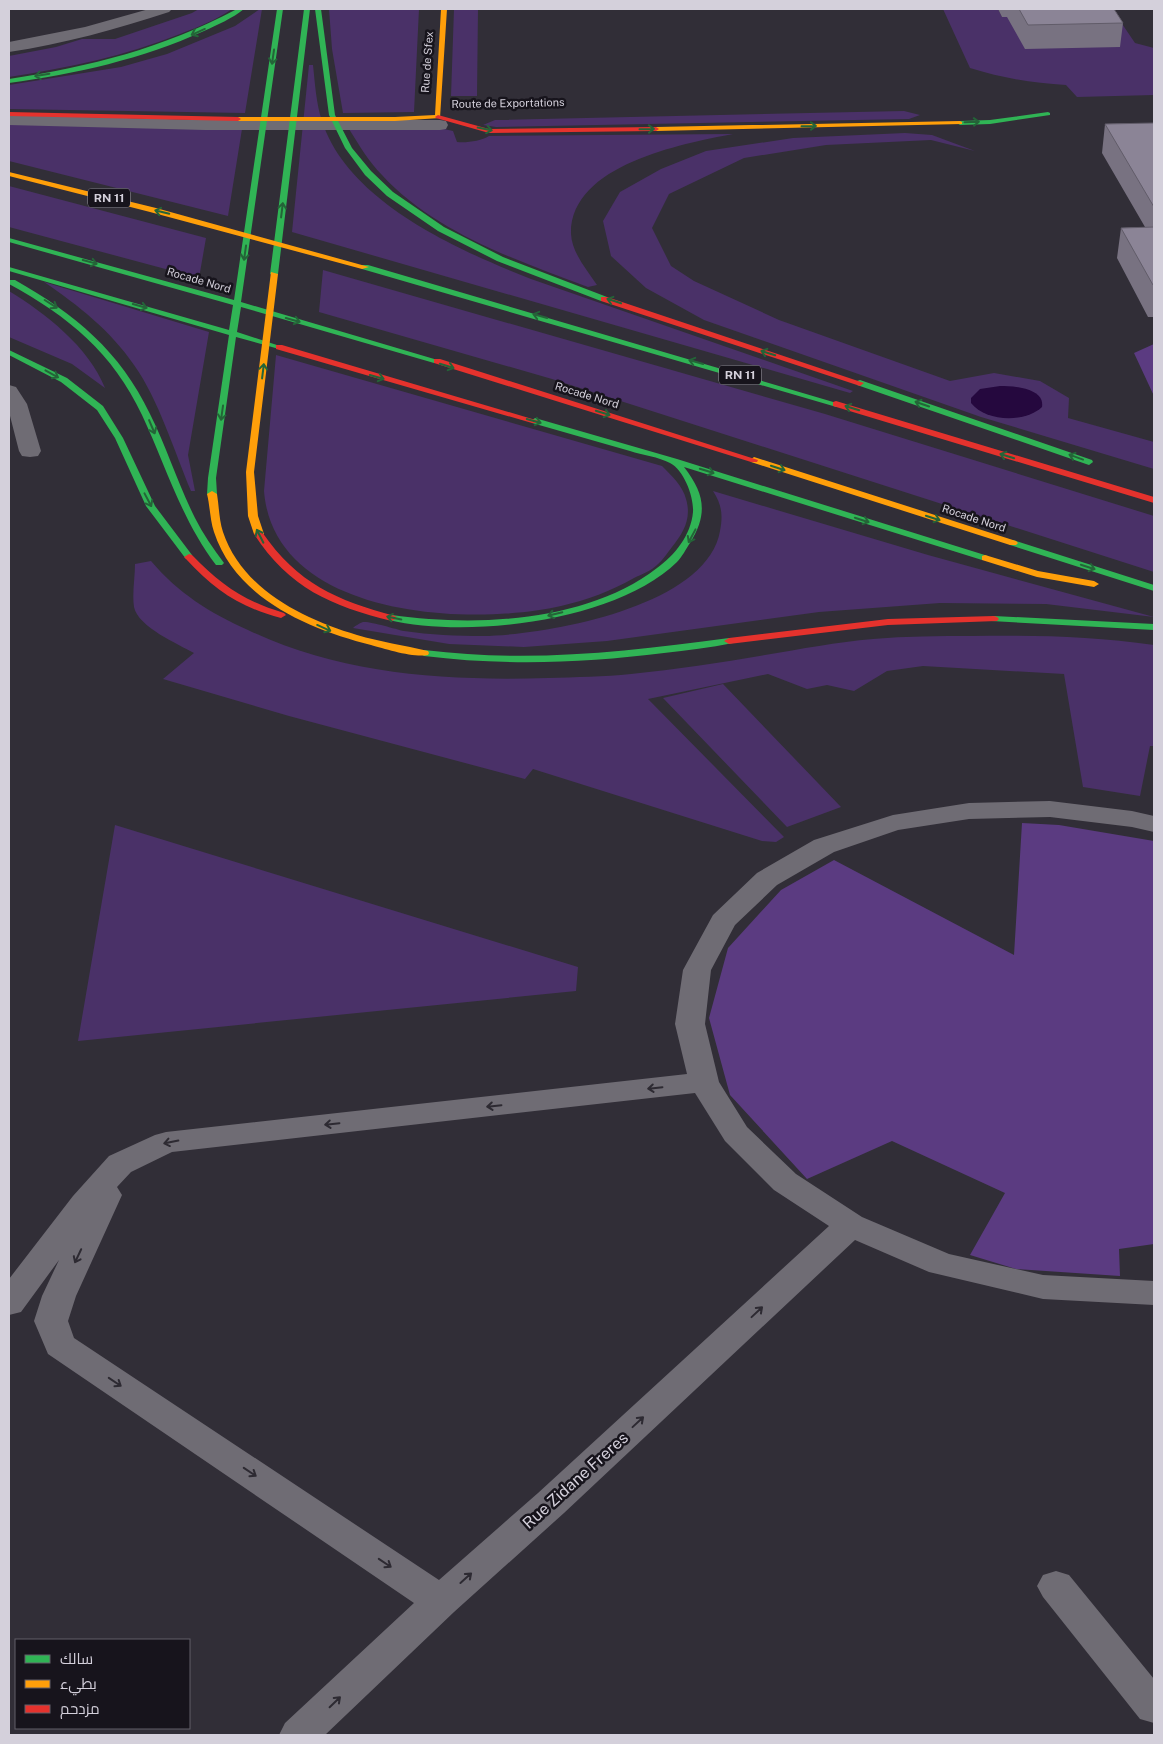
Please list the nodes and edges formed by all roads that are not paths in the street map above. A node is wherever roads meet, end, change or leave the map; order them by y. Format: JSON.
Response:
{"nodes":[{"id":1,"x":164,"y":9,"type":"edge"},
{"id":2,"x":241,"y":9,"type":"edge"},
{"id":3,"x":280,"y":9,"type":"edge"},
{"id":4,"x":306,"y":9,"type":"edge"},
{"id":5,"x":318,"y":9,"type":"edge"},
{"id":6,"x":444,"y":9,"type":"edge"},
{"id":7,"x":9,"y":47,"type":"edge"},
{"id":8,"x":9,"y":81,"type":"edge"},
{"id":9,"x":995,"y":109,"type":"dead end"},
{"id":10,"x":9,"y":114,"type":"edge"},
{"id":11,"x":476,"y":116,"type":"dead end"},
{"id":12,"x":9,"y":120,"type":"edge"},
{"id":13,"x":439,"y":121,"type":"junction"},
{"id":14,"x":206,"y":122,"type":"junction"},
{"id":15,"x":9,"y":174,"type":"edge"},
{"id":16,"x":9,"y":240,"type":"edge"},
{"id":17,"x":9,"y":270,"type":"edge"},
{"id":18,"x":9,"y":280,"type":"edge"},
{"id":19,"x":9,"y":352,"type":"edge"},
{"id":20,"x":9,"y":392,"type":"edge"},
{"id":21,"x":30,"y":450,"type":"dead end"},
{"id":22,"x":674,"y":461,"type":"junction"},
{"id":23,"x":1100,"y":466,"type":"dead end"},
{"id":24,"x":1154,"y":500,"type":"edge"},
{"id":25,"x":1154,"y":588,"type":"edge"},
{"id":26,"x":1154,"y":594,"type":"edge"},
{"id":27,"x":271,"y":602,"type":"junction"},
{"id":28,"x":300,"y":617,"type":"junction"},
{"id":29,"x":1154,"y":627,"type":"edge"},
{"id":30,"x":1154,"y":824,"type":"edge"},
{"id":31,"x":704,"y":1082,"type":"junction"},
{"id":32,"x":120,"y":1164,"type":"junction"},
{"id":33,"x":851,"y":1225,"type":"junction"},
{"id":34,"x":1154,"y":1293,"type":"edge"},
{"id":35,"x":9,"y":1303,"type":"edge"},
{"id":36,"x":1056,"y":1586,"type":"dead end"},
{"id":37,"x":441,"y":1600,"type":"junction"},
{"id":38,"x":1154,"y":1707,"type":"edge"},
{"id":39,"x":300,"y":1735,"type":"edge"}],
"edges":[{"from":1,"to":7,"type":"street"},
{"from":2,"to":8,"type":"main road","one_way":true},
{"from":3,"to":27,"type":"main road","one_way":true},
{"from":22,"to":4,"type":"main road","one_way":true},
{"from":23,"to":5,"type":"main road","one_way":true},
{"from":6,"to":13,"type":"main road","name":"Rue de Sfex"},
{"from":13,"to":9,"type":"main road","name":"Route de Exportations","one_way":true},
{"from":10,"to":14,"type":"main road"},
{"from":11,"to":13,"type":"main road","name":"Route de Exportations"},
{"from":12,"to":14,"type":"street"},
{"from":13,"to":14,"type":"street"},
{"from":24,"to":15,"type":"main road","number":"RN 11","one_way":true},
{"from":16,"to":25,"type":"main road","name":"Rocade Nord","one_way":true},
{"from":17,"to":22,"type":"main road","one_way":true},
{"from":18,"to":27,"type":"main road","one_way":true},
{"from":19,"to":28,"type":"main road","one_way":true},
{"from":20,"to":21,"type":"street"},
{"from":22,"to":26,"type":"main road","one_way":true},
{"from":27,"to":28,"type":"main road"},
{"from":28,"to":29,"type":"main road","one_way":true},
{"from":30,"to":31,"type":"street"},
{"from":31,"to":32,"type":"street","one_way":true},
{"from":31,"to":33,"type":"street"},
{"from":32,"to":35,"type":"street"},
{"from":32,"to":37,"type":"street","one_way":true},
{"from":33,"to":34,"type":"street"},
{"from":37,"to":33,"type":"street","name":"Rue Zidane Freres","one_way":true},
{"from":36,"to":38,"type":"street"},
{"from":39,"to":37,"type":"street","name":"Rue Zidane Freres","one_way":true}]}
